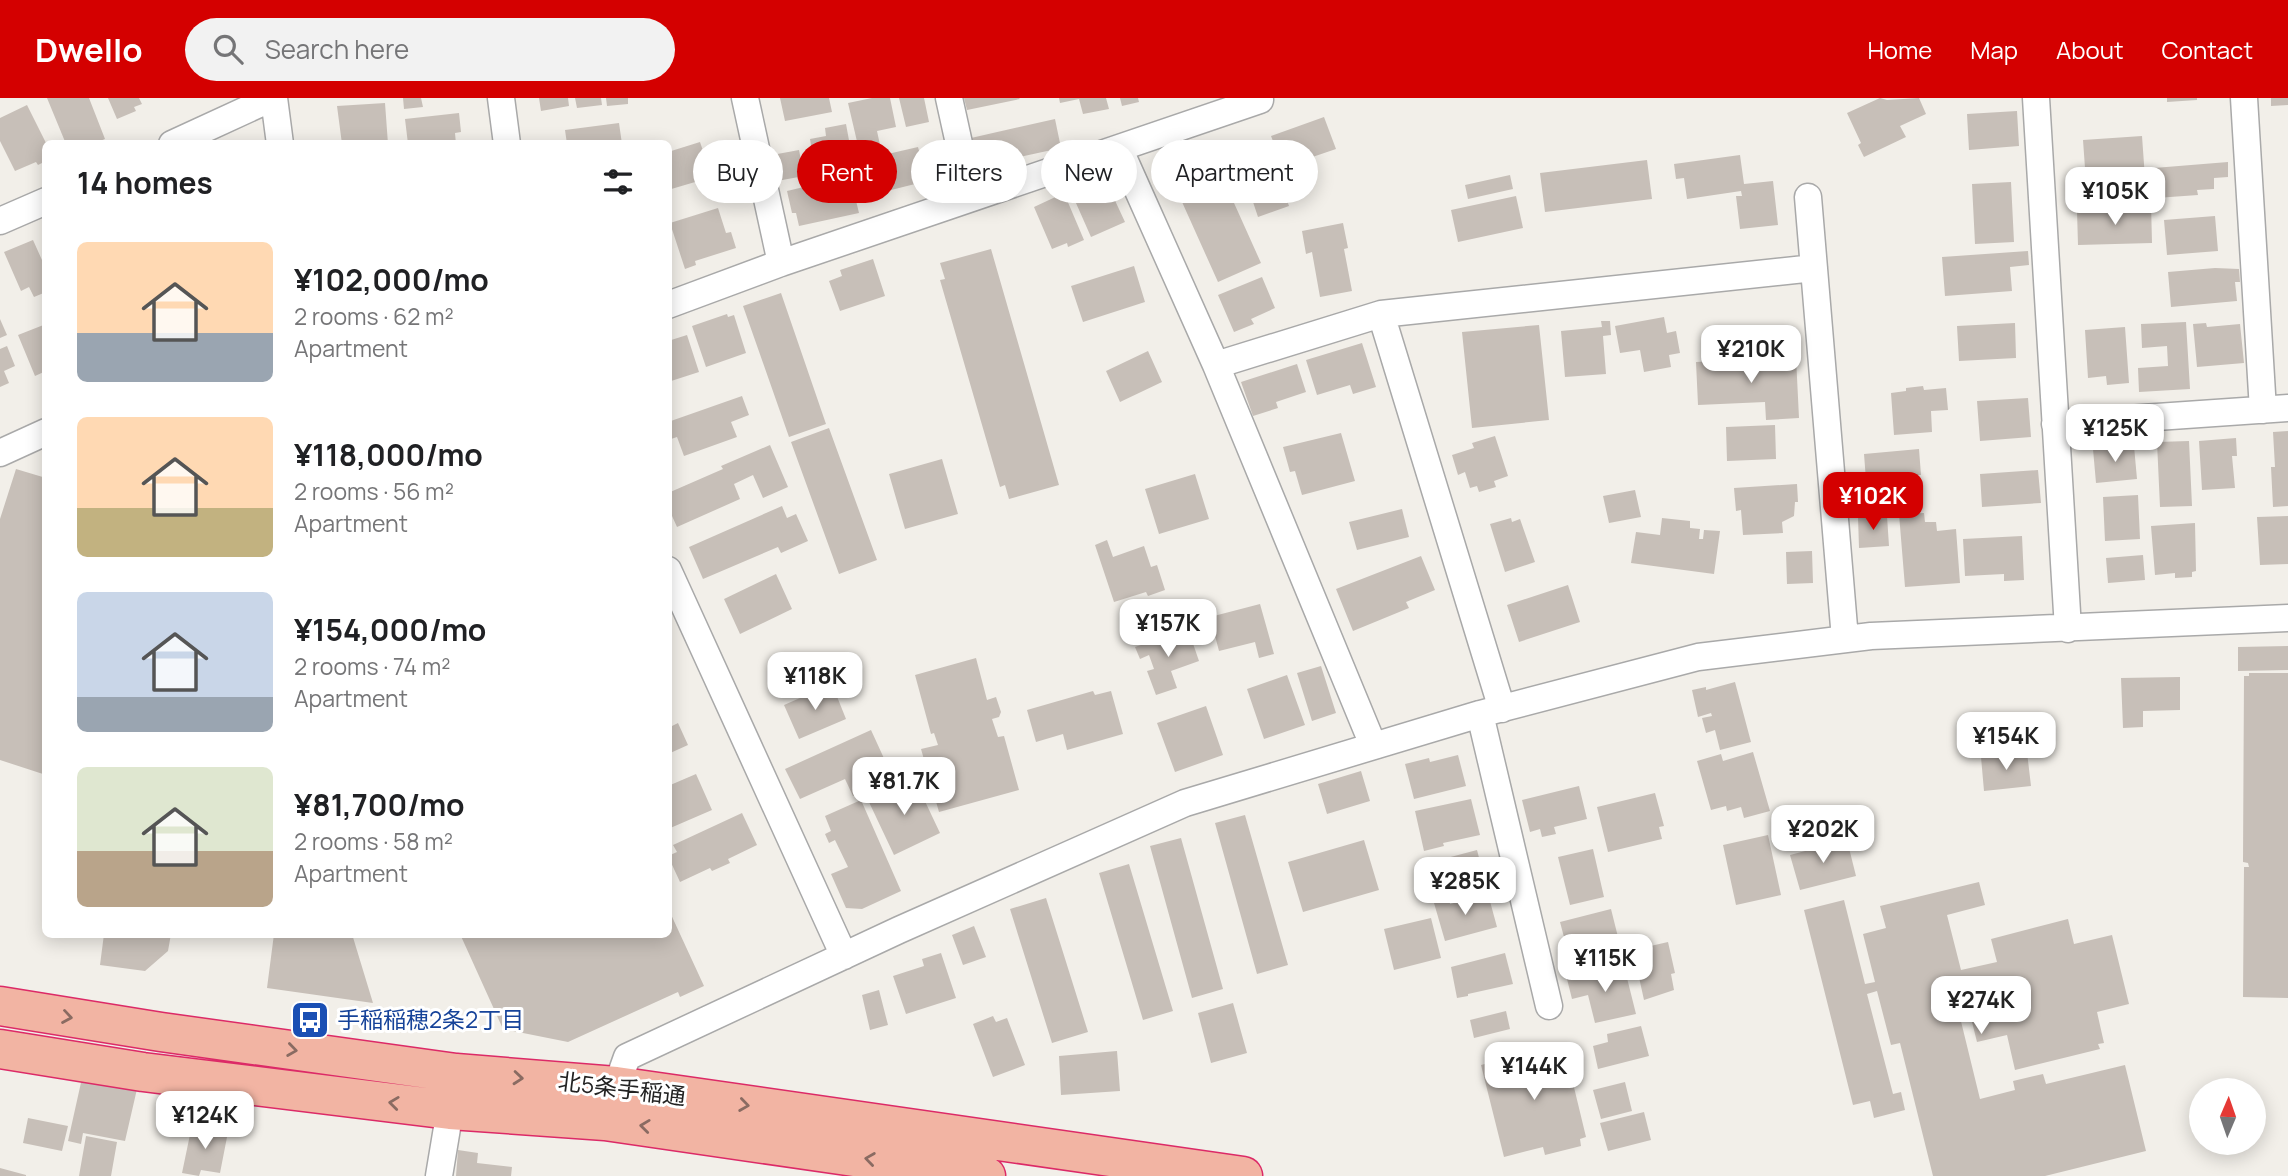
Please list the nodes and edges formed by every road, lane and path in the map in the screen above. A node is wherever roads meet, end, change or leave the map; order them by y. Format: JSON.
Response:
{"nodes":[{"id":1,"x":273,"y":98,"type":"edge"},
{"id":2,"x":501,"y":98,"type":"edge"},
{"id":3,"x":745,"y":98,"type":"edge"},
{"id":4,"x":949,"y":98,"type":"edge"},
{"id":5,"x":1259,"y":98,"type":"edge"},
{"id":6,"x":2036,"y":98,"type":"edge"},
{"id":7,"x":2244,"y":98,"type":"edge"},
{"id":8,"x":181,"y":140,"type":"edge"},
{"id":9,"x":279,"y":140,"type":"edge"},
{"id":10,"x":506,"y":140,"type":"edge"},
{"id":11,"x":958,"y":140,"type":"edge"},
{"id":12,"x":1137,"y":142,"type":"edge"},
{"id":13,"x":1137,"y":188,"type":"edge"},
{"id":14,"x":1808,"y":198,"type":"dead end"},
{"id":15,"x":42,"y":203,"type":"edge"},
{"id":16,"x":956,"y":203,"type":"edge"},
{"id":17,"x":0,"y":221,"type":"edge"},
{"id":18,"x":780,"y":263,"type":"junction"},
{"id":19,"x":1814,"y":268,"type":"junction"},
{"id":20,"x":672,"y":304,"type":"edge"},
{"id":21,"x":1381,"y":314,"type":"junction"},
{"id":22,"x":1216,"y":365,"type":"junction"},
{"id":23,"x":2276,"y":409,"type":"edge"},
{"id":24,"x":2055,"y":424,"type":"junction"},
{"id":25,"x":42,"y":434,"type":"edge"},
{"id":26,"x":0,"y":453,"type":"edge"},
{"id":27,"x":672,"y":588,"type":"edge"},
{"id":28,"x":677,"y":610,"type":"edge"},
{"id":29,"x":2288,"y":618,"type":"edge"},
{"id":30,"x":2068,"y":629,"type":"junction"},
{"id":31,"x":1845,"y":639,"type":"junction"},
{"id":32,"x":1491,"y":711,"type":"junction"},
{"id":33,"x":1373,"y":745,"type":"junction"},
{"id":34,"x":844,"y":956,"type":"junction"},
{"id":35,"x":0,"y":1006,"type":"edge"},
{"id":36,"x":1549,"y":1006,"type":"dead end"},
{"id":37,"x":0,"y":1049,"type":"edge"},
{"id":38,"x":610,"y":1103,"type":"junction"},
{"id":39,"x":450,"y":1110,"type":"junction"},
{"id":40,"x":918,"y":1171,"type":"edge"},
{"id":41,"x":439,"y":1176,"type":"edge"},
{"id":42,"x":986,"y":1176,"type":"edge"},
{"id":43,"x":1243,"y":1176,"type":"edge"}],
"edges":[{"from":1,"to":8,"type":"street"},
{"from":1,"to":9,"type":"street"},
{"from":2,"to":10,"type":"street"},
{"from":3,"to":18,"type":"street"},
{"from":4,"to":11,"type":"street"},
{"from":5,"to":12,"type":"street"},
{"from":6,"to":24,"type":"street"},
{"from":7,"to":23,"type":"street"},
{"from":13,"to":22,"type":"street"},
{"from":14,"to":19,"type":"street"},
{"from":15,"to":17,"type":"street"},
{"from":16,"to":18,"type":"street"},
{"from":18,"to":20,"type":"street"},
{"from":19,"to":21,"type":"street"},
{"from":19,"to":31,"type":"street"},
{"from":21,"to":22,"type":"street"},
{"from":21,"to":32,"type":"street"},
{"from":22,"to":33,"type":"street"},
{"from":23,"to":24,"type":"street"},
{"from":24,"to":30,"type":"street"},
{"from":25,"to":26,"type":"street"},
{"from":27,"to":28,"type":"street"},
{"from":28,"to":34,"type":"street"},
{"from":29,"to":30,"type":"street"},
{"from":30,"to":31,"type":"street"},
{"from":31,"to":32,"type":"street"},
{"from":32,"to":33,"type":"street"},
{"from":32,"to":36,"type":"street"},
{"from":33,"to":34,"type":"street"},
{"from":34,"to":38,"type":"street"},
{"from":35,"to":38,"type":"highway","name":"北5条手稲通","one_way":true},
{"from":39,"to":37,"type":"highway","name":"北5条手稲通","one_way":true},
{"from":38,"to":39,"type":"highway","name":"北5条手稲通"},
{"from":40,"to":38,"type":"highway","name":"北5条手稲通","one_way":true},
{"from":38,"to":43,"type":"highway","name":"北5条手稲通","one_way":true},
{"from":39,"to":41,"type":"street"},
{"from":40,"to":42,"type":"highway","name":"北5条手稲通"}]}
